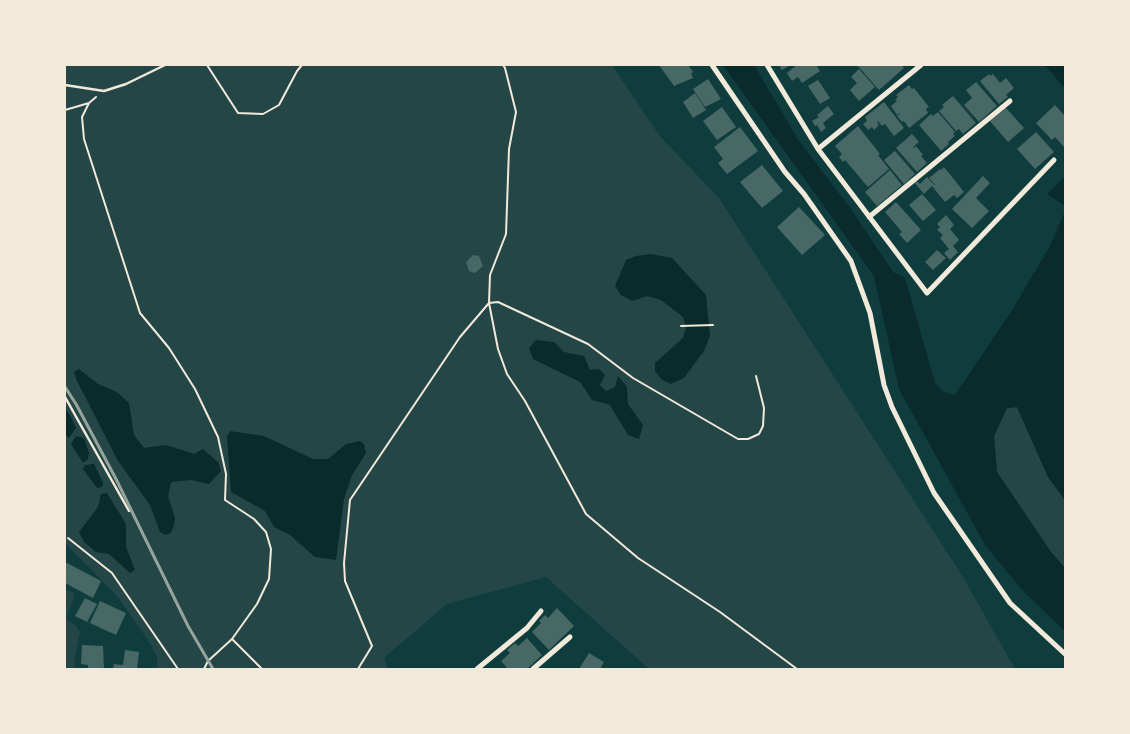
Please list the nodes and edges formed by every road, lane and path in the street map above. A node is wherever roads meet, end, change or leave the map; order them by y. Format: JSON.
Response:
{"nodes":[{"id":1,"x":165,"y":65,"type":"edge"},
{"id":2,"x":207,"y":65,"type":"edge"},
{"id":3,"x":302,"y":65,"type":"edge"},
{"id":4,"x":503,"y":65,"type":"edge"},
{"id":5,"x":712,"y":65,"type":"edge"},
{"id":6,"x":767,"y":65,"type":"edge"},
{"id":7,"x":922,"y":65,"type":"edge"},
{"id":8,"x":65,"y":85,"type":"edge"},
{"id":9,"x":104,"y":90,"type":"junction"},
{"id":10,"x":1010,"y":101,"type":"dead end"},
{"id":11,"x":89,"y":103,"type":"junction"},
{"id":12,"x":65,"y":110,"type":"edge"},
{"id":13,"x":818,"y":148,"type":"junction"},
{"id":14,"x":1054,"y":160,"type":"dead end"},
{"id":15,"x":869,"y":216,"type":"junction"},
{"id":16,"x":489,"y":303,"type":"junction"},
{"id":17,"x":713,"y":325,"type":"dead end"},
{"id":18,"x":681,"y":326,"type":"dead end"},
{"id":19,"x":756,"y":376,"type":"dead end"},
{"id":20,"x":65,"y":397,"type":"edge"},
{"id":21,"x":129,"y":511,"type":"dead end"},
{"id":22,"x":68,"y":538,"type":"dead end"},
{"id":23,"x":541,"y":611,"type":"dead end"},
{"id":24,"x":570,"y":637,"type":"dead end"},
{"id":25,"x":232,"y":639,"type":"junction"},
{"id":26,"x":1065,"y":654,"type":"edge"},
{"id":27,"x":204,"y":668,"type":"edge"},
{"id":28,"x":178,"y":669,"type":"edge"},
{"id":29,"x":200,"y":669,"type":"edge"},
{"id":30,"x":262,"y":669,"type":"edge"},
{"id":31,"x":358,"y":669,"type":"edge"},
{"id":32,"x":477,"y":669,"type":"edge"},
{"id":33,"x":533,"y":669,"type":"edge"},
{"id":34,"x":797,"y":669,"type":"edge"}],
"edges":[{"from":1,"to":9,"type":"lane"},
{"from":2,"to":3,"type":"path"},
{"from":4,"to":16,"type":"path"},
{"from":5,"to":26,"type":"street"},
{"from":6,"to":13,"type":"street"},
{"from":7,"to":13,"type":"street"},
{"from":8,"to":9,"type":"lane"},
{"from":9,"to":11,"type":"path"},
{"from":10,"to":15,"type":"street"},
{"from":11,"to":12,"type":"path"},
{"from":11,"to":25,"type":"path"},
{"from":13,"to":15,"type":"street"},
{"from":14,"to":15,"type":"street"},
{"from":16,"to":19,"type":"path"},
{"from":16,"to":31,"type":"path"},
{"from":16,"to":34,"type":"path"},
{"from":17,"to":18,"type":"path"},
{"from":20,"to":21,"type":"lane"},
{"from":22,"to":28,"type":"path"},
{"from":23,"to":32,"type":"street"},
{"from":24,"to":33,"type":"street"},
{"from":25,"to":27,"type":"path"},
{"from":25,"to":30,"type":"path"},
{"from":27,"to":29,"type":"path"}]}
